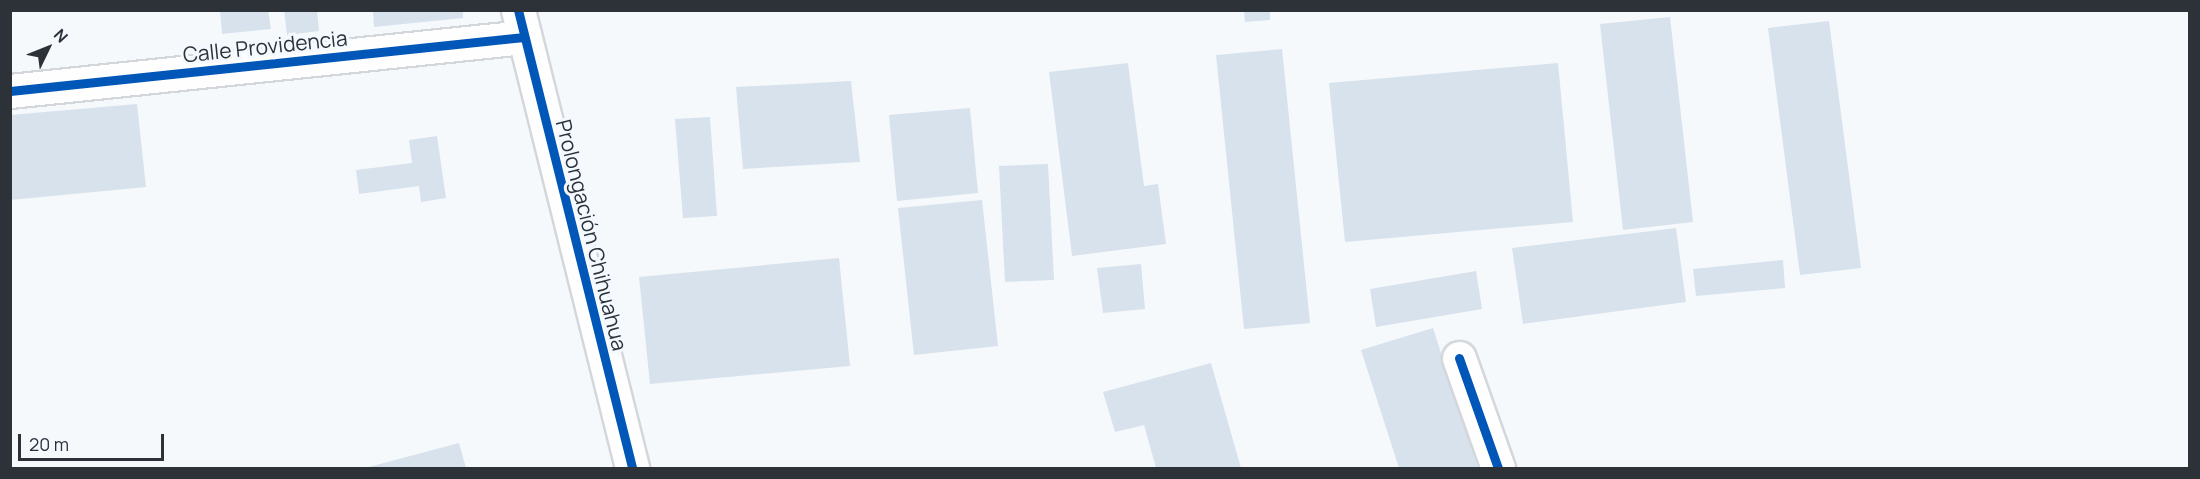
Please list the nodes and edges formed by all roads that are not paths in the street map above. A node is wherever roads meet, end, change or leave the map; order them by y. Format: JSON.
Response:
{"nodes":[{"id":1,"x":521,"y":24,"type":"edge"},
{"id":2,"x":10,"y":91,"type":"edge"},
{"id":3,"x":1459,"y":358,"type":"dead end"},
{"id":4,"x":632,"y":468,"type":"edge"},
{"id":5,"x":1498,"y":468,"type":"edge"}],
"edges":[{"from":1,"to":2,"type":"street","name":"Calle Providencia"},
{"from":1,"to":4,"type":"street","name":"Prolongación Chihuahua"},
{"from":3,"to":5,"type":"street"}]}
